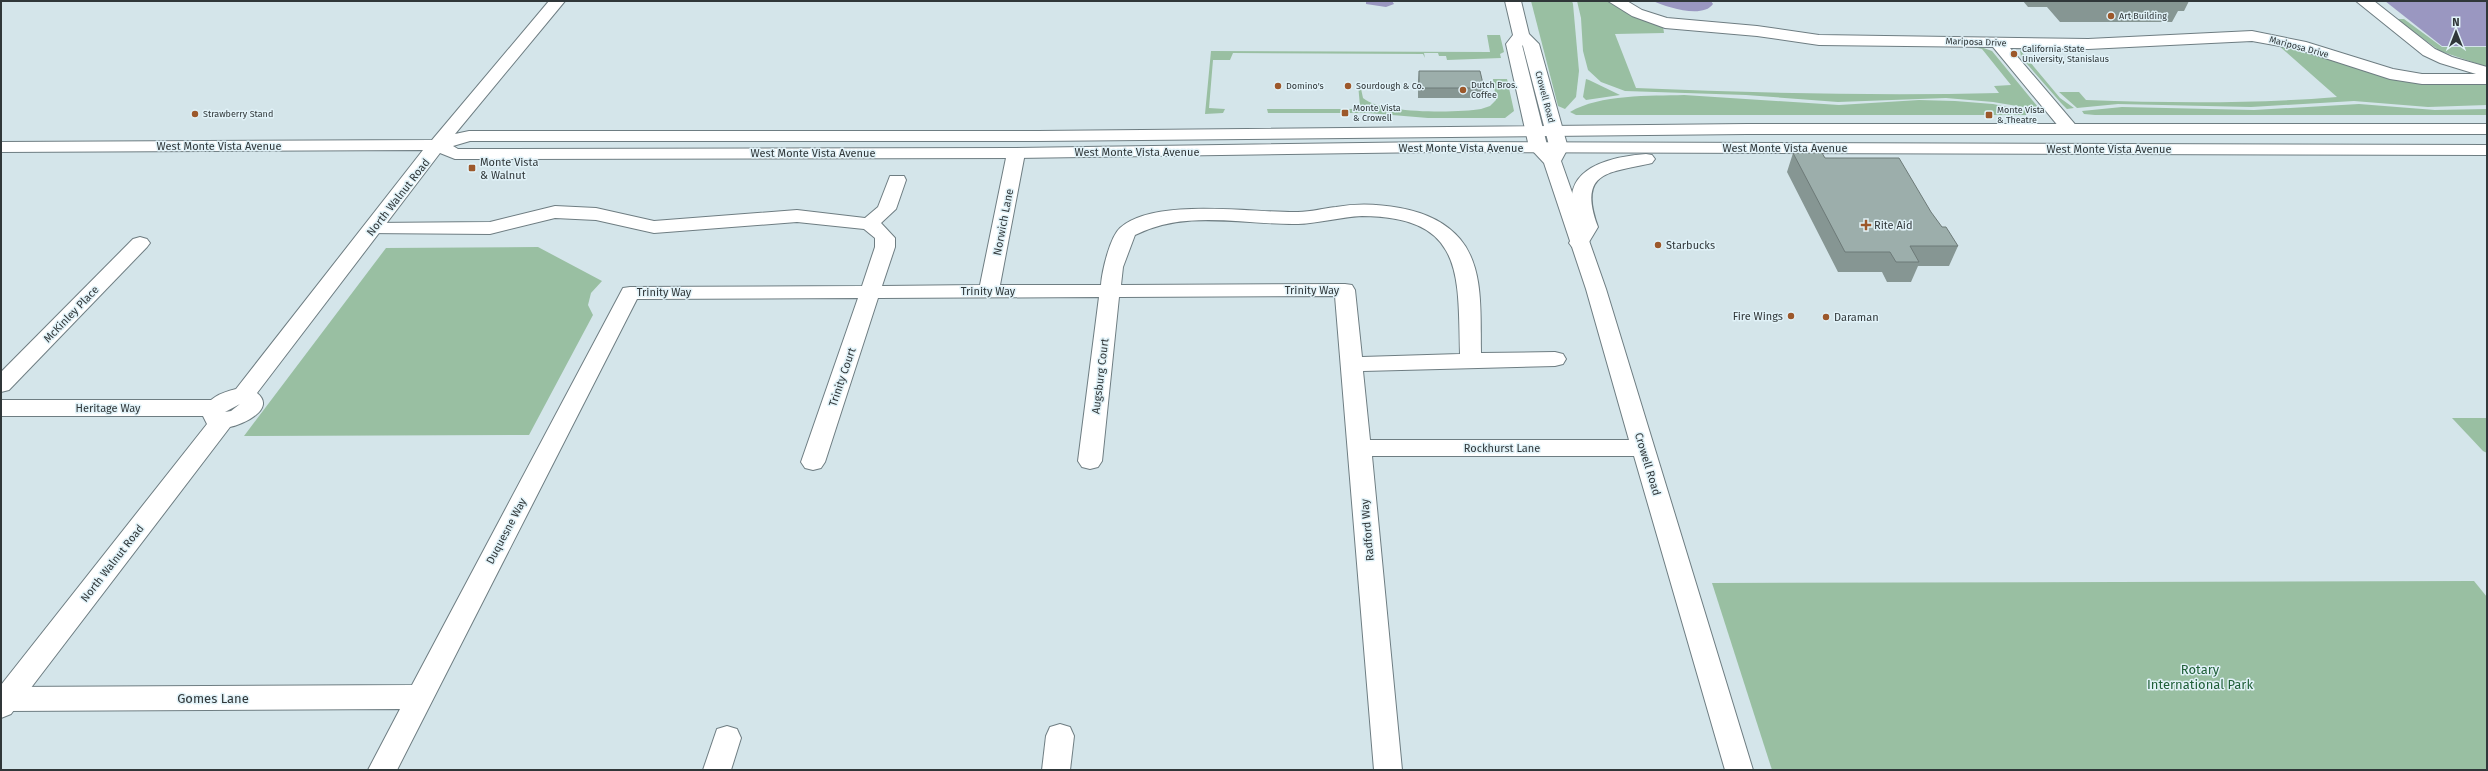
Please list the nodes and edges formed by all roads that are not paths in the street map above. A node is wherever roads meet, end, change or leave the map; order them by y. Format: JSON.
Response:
{"nodes":[{"id":1,"x":557,"y":1,"type":"edge"},
{"id":2,"x":1513,"y":1,"type":"edge"},
{"id":3,"x":1616,"y":1,"type":"edge"},
{"id":4,"x":2364,"y":1,"type":"edge"},
{"id":5,"x":1998,"y":42,"type":"junction"},
{"id":6,"x":2429,"y":52,"type":"junction"},
{"id":7,"x":2487,"y":72,"type":"edge"},
{"id":8,"x":2409,"y":76,"type":"junction"},
{"id":9,"x":2487,"y":79,"type":"edge"},
{"id":10,"x":2070,"y":129,"type":"junction"},
{"id":11,"x":2487,"y":129,"type":"edge"},
{"id":12,"x":1547,"y":144,"type":"junction"},
{"id":13,"x":437,"y":145,"type":"junction"},
{"id":14,"x":1,"y":147,"type":"edge"},
{"id":15,"x":1700,"y":148,"type":"junction"},
{"id":16,"x":2487,"y":150,"type":"edge"},
{"id":17,"x":1016,"y":153,"type":"junction"},
{"id":18,"x":897,"y":180,"type":"dead end"},
{"id":19,"x":870,"y":224,"type":"junction"},
{"id":20,"x":372,"y":229,"type":"junction"},
{"id":21,"x":140,"y":243,"type":"dead end"},
{"id":22,"x":1579,"y":243,"type":"junction"},
{"id":23,"x":1345,"y":290,"type":"joint"},
{"id":24,"x":990,"y":291,"type":"junction"},
{"id":25,"x":1110,"y":291,"type":"junction"},
{"id":26,"x":871,"y":292,"type":"junction"},
{"id":27,"x":630,"y":293,"type":"joint"},
{"id":28,"x":1555,"y":359,"type":"dead end"},
{"id":29,"x":1471,"y":360,"type":"junction"},
{"id":30,"x":1352,"y":364,"type":"junction"},
{"id":31,"x":1,"y":385,"type":"edge"},
{"id":32,"x":243,"y":396,"type":"joint"},
{"id":33,"x":1,"y":408,"type":"edge"},
{"id":34,"x":218,"y":414,"type":"junction"},
{"id":35,"x":1359,"y":448,"type":"junction"},
{"id":36,"x":1644,"y":448,"type":"junction"},
{"id":37,"x":1090,"y":461,"type":"dead end"},
{"id":38,"x":813,"y":462,"type":"dead end"},
{"id":39,"x":420,"y":697,"type":"junction"},
{"id":40,"x":4,"y":702,"type":"edge"},
{"id":41,"x":1060,"y":736,"type":"dead end"},
{"id":42,"x":727,"y":738,"type":"dead end"},
{"id":43,"x":382,"y":770,"type":"edge"},
{"id":44,"x":717,"y":770,"type":"edge"},
{"id":45,"x":1056,"y":770,"type":"edge"},
{"id":46,"x":1388,"y":770,"type":"edge"},
{"id":47,"x":1739,"y":770,"type":"edge"}],
"edges":[{"from":1,"to":13,"type":"street","name":"North Walnut Road"},
{"from":2,"to":12,"type":"street","name":"Crowell Road"},
{"from":3,"to":5,"type":"street","name":"Mariposa Drive"},
{"from":4,"to":6,"type":"street"},
{"from":5,"to":8,"type":"street","name":"Mariposa Drive"},
{"from":5,"to":10,"type":"street"},
{"from":6,"to":7,"type":"street"},
{"from":6,"to":8,"type":"street","name":"Mariposa Drive"},
{"from":8,"to":9,"type":"street","name":"Mariposa Drive"},
{"from":10,"to":11,"type":"street","name":"West Monte Vista Avenue"},
{"from":10,"to":12,"type":"street","name":"West Monte Vista Avenue"},
{"from":12,"to":13,"type":"street","name":"West Monte Vista Avenue"},
{"from":12,"to":15,"type":"street","name":"West Monte Vista Avenue"},
{"from":12,"to":17,"type":"street","name":"West Monte Vista Avenue"},
{"from":12,"to":22,"type":"street","name":"Crowell Road"},
{"from":13,"to":14,"type":"street","name":"West Monte Vista Avenue"},
{"from":13,"to":17,"type":"street","name":"West Monte Vista Avenue"},
{"from":13,"to":20,"type":"street","name":"North Walnut Road"},
{"from":15,"to":16,"type":"street","name":"West Monte Vista Avenue"},
{"from":15,"to":22,"type":"street"},
{"from":17,"to":24,"type":"street","name":"Norwich Lane"},
{"from":18,"to":19,"type":"street"},
{"from":19,"to":20,"type":"street"},
{"from":19,"to":26,"type":"street","name":"Trinity Court"},
{"from":20,"to":32,"type":"street","name":"North Walnut Road"},
{"from":21,"to":31,"type":"street","name":"McKinley Place"},
{"from":22,"to":36,"type":"street","name":"Crowell Road"},
{"from":23,"to":25,"type":"street","name":"Trinity Way"},
{"from":23,"to":30,"type":"street","name":"Radford Way"},
{"from":24,"to":25,"type":"street","name":"Trinity Way"},
{"from":24,"to":26,"type":"street","name":"Trinity Way"},
{"from":25,"to":29,"type":"street","name":"Augsburg Court"},
{"from":25,"to":37,"type":"street","name":"Augsburg Court"},
{"from":26,"to":27,"type":"street","name":"Trinity Way"},
{"from":26,"to":38,"type":"street","name":"Trinity Court"},
{"from":27,"to":39,"type":"street","name":"Duquesne Way"},
{"from":28,"to":29,"type":"street"},
{"from":29,"to":30,"type":"street"},
{"from":30,"to":35,"type":"street","name":"Radford Way"},
{"from":32,"to":34,"type":"street","name":"Heritage Way"},
{"from":33,"to":34,"type":"street","name":"Heritage Way"},
{"from":34,"to":40,"type":"street","name":"North Walnut Road"},
{"from":35,"to":36,"type":"street","name":"Rockhurst Lane"},
{"from":35,"to":46,"type":"street","name":"Radford Way"},
{"from":36,"to":47,"type":"street","name":"Crowell Road"},
{"from":39,"to":40,"type":"street","name":"Gomes Lane"},
{"from":39,"to":43,"type":"street","name":"Duquesne Way"},
{"from":41,"to":45,"type":"street"},
{"from":42,"to":44,"type":"street"}]}
